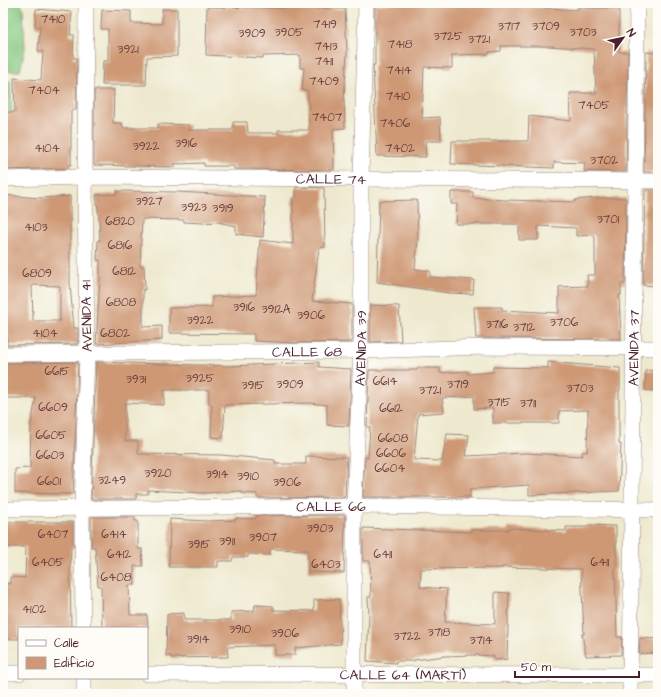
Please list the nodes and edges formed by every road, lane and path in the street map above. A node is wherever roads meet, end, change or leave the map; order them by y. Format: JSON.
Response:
{"nodes":[{"id":1,"x":86,"y":3,"type":"edge"},
{"id":2,"x":366,"y":3,"type":"edge"},
{"id":3,"x":637,"y":3,"type":"edge"},
{"id":4,"x":85,"y":177,"type":"junction"},
{"id":5,"x":3,"y":179,"type":"edge"},
{"id":6,"x":361,"y":179,"type":"junction"},
{"id":7,"x":634,"y":181,"type":"junction"},
{"id":8,"x":658,"y":181,"type":"edge"},
{"id":9,"x":633,"y":348,"type":"junction"},
{"id":10,"x":658,"y":348,"type":"edge"},
{"id":11,"x":361,"y":351,"type":"junction"},
{"id":12,"x":87,"y":352,"type":"junction"},
{"id":13,"x":3,"y":354,"type":"edge"},
{"id":14,"x":354,"y":506,"type":"junction"},
{"id":15,"x":3,"y":509,"type":"edge"},
{"id":16,"x":82,"y":509,"type":"junction"},
{"id":17,"x":632,"y":509,"type":"junction"},
{"id":18,"x":658,"y":510,"type":"edge"},
{"id":19,"x":83,"y":627,"type":"edge"},
{"id":20,"x":3,"y":673,"type":"edge"},
{"id":21,"x":18,"y":673,"type":"edge"},
{"id":22,"x":148,"y":674,"type":"edge"},
{"id":23,"x":353,"y":675,"type":"junction"},
{"id":24,"x":630,"y":675,"type":"junction"},
{"id":25,"x":658,"y":675,"type":"edge"},
{"id":26,"x":84,"y":679,"type":"edge"},
{"id":27,"x":84,"y":694,"type":"edge"},
{"id":28,"x":354,"y":694,"type":"edge"},
{"id":29,"x":630,"y":694,"type":"edge"}],
"edges":[{"from":1,"to":4,"type":"street","name":"AVENIDA 41"},
{"from":2,"to":6,"type":"street","name":"AVENIDA 39"},
{"from":3,"to":7,"type":"street","name":"AVENIDA 37"},
{"from":4,"to":5,"type":"street","name":"CALLE 74"},
{"from":4,"to":6,"type":"street","name":"CALLE 74"},
{"from":4,"to":12,"type":"street","name":"AVENIDA 41"},
{"from":6,"to":7,"type":"street","name":"CALLE 74"},
{"from":6,"to":11,"type":"street","name":"AVENIDA 39"},
{"from":7,"to":8,"type":"street","name":"CALLE 74"},
{"from":7,"to":9,"type":"street","name":"AVENIDA 37"},
{"from":9,"to":10,"type":"street","name":"CALLE 68"},
{"from":9,"to":11,"type":"street","name":"CALLE 68"},
{"from":9,"to":17,"type":"street","name":"AVENIDA 37"},
{"from":11,"to":12,"type":"street","name":"CALLE 68"},
{"from":11,"to":14,"type":"street","name":"AVENIDA 39"},
{"from":12,"to":13,"type":"street","name":"CALLE 68"},
{"from":12,"to":16,"type":"street","name":"AVENIDA 41"},
{"from":14,"to":16,"type":"street","name":"CALLE 66"},
{"from":14,"to":17,"type":"street","name":"CALLE 66"},
{"from":14,"to":23,"type":"street","name":"AVENIDA 39"},
{"from":15,"to":16,"type":"street","name":"CALLE 66"},
{"from":16,"to":19,"type":"street","name":"AVENIDA 41"},
{"from":17,"to":18,"type":"street","name":"CALLE 66"},
{"from":17,"to":24,"type":"street","name":"AVENIDA 37"},
{"from":20,"to":21,"type":"street"},
{"from":22,"to":23,"type":"street","name":"CALLE 64 (MARTÍ)"},
{"from":23,"to":24,"type":"street","name":"CALLE 64 (MARTÍ)"},
{"from":23,"to":28,"type":"street","name":"AVENIDA 39"},
{"from":24,"to":25,"type":"street","name":"CALLE 64 (MARTÍ)"},
{"from":24,"to":29,"type":"street","name":"AVENIDA 37"},
{"from":26,"to":27,"type":"street"}]}
